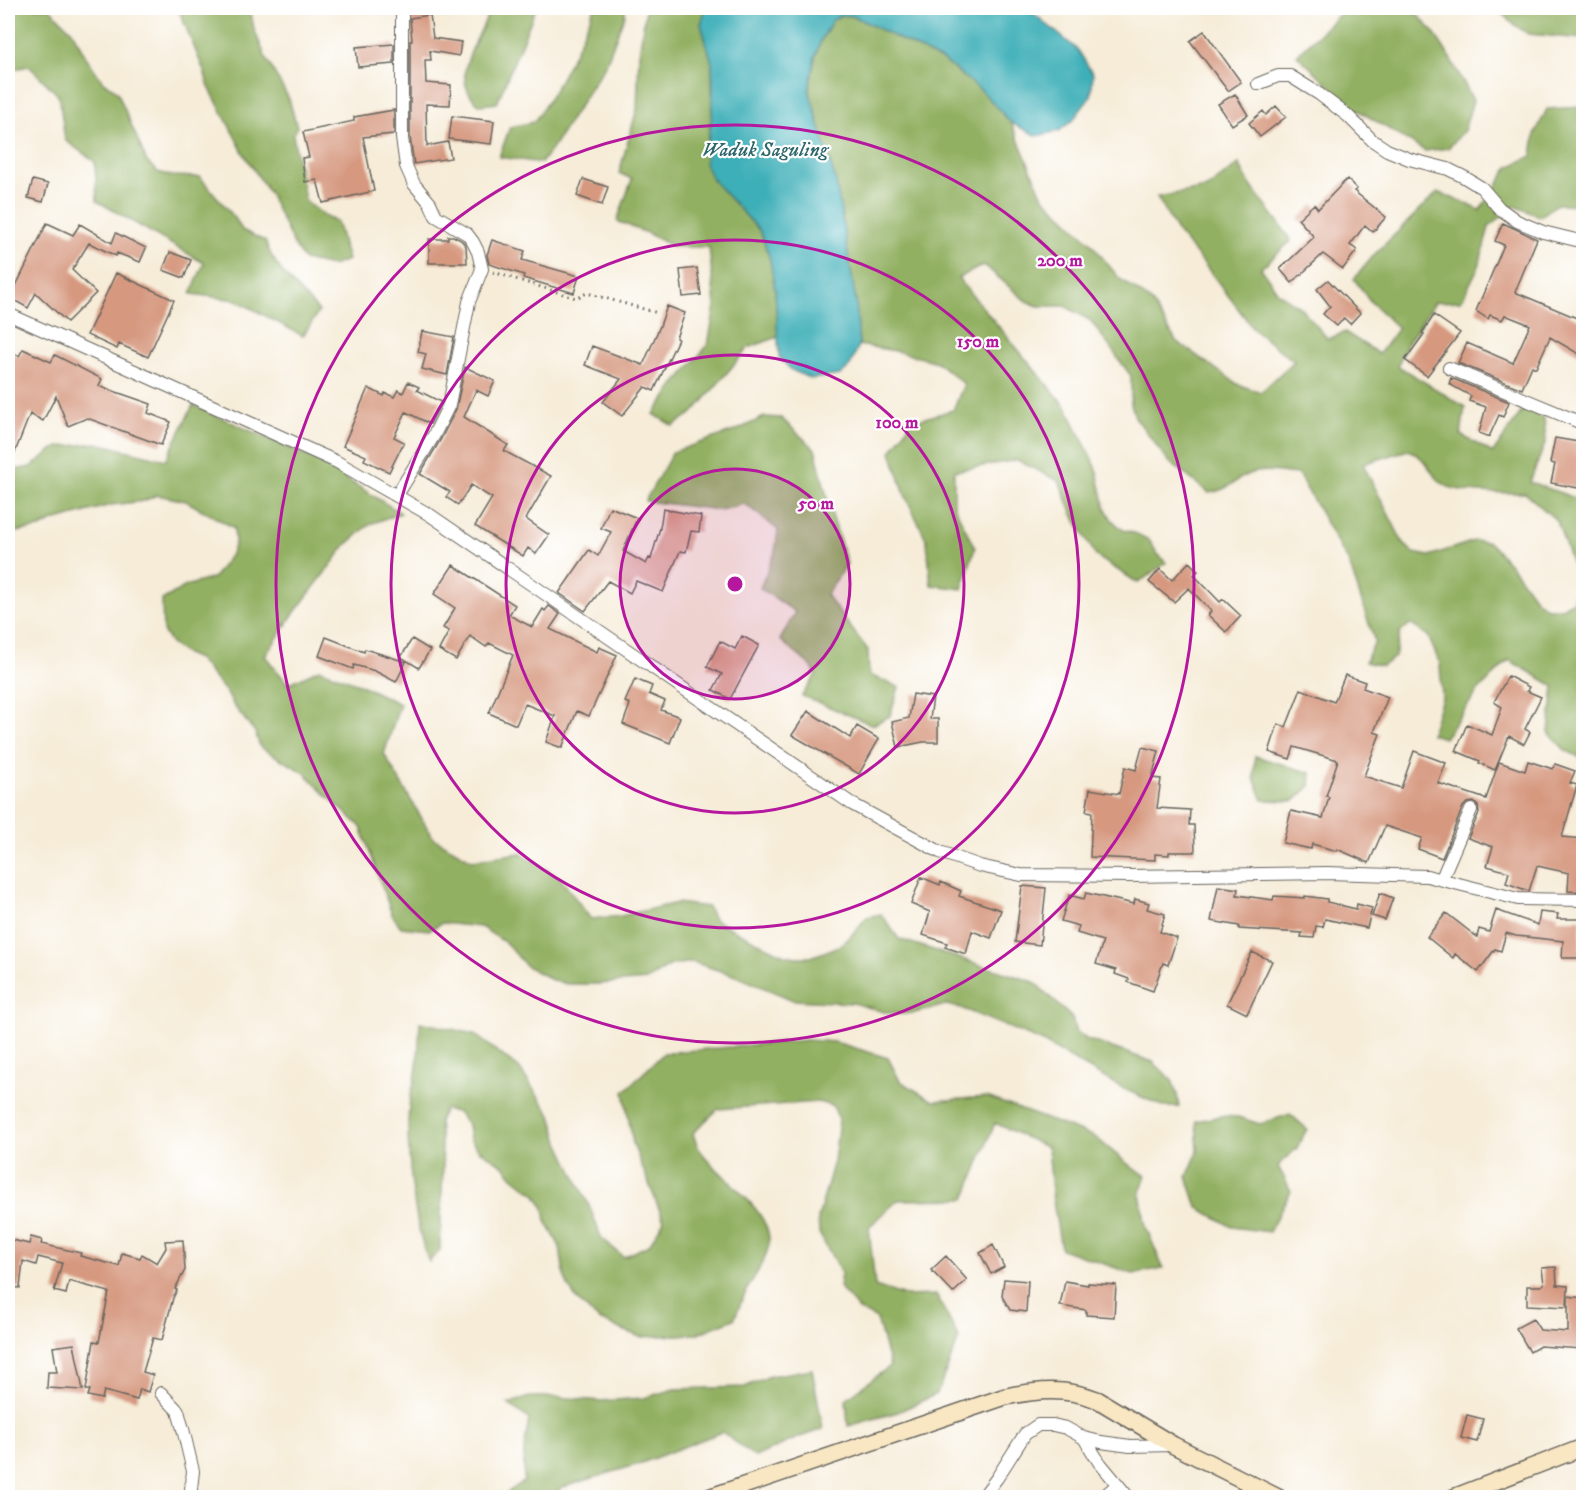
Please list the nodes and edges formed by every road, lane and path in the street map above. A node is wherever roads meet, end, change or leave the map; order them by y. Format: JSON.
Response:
{"nodes":[{"id":1,"x":402,"y":8,"type":"edge"},
{"id":2,"x":1258,"y":84,"type":"dead end"},
{"id":3,"x":1584,"y":242,"type":"edge"},
{"id":4,"x":482,"y":269,"type":"junction"},
{"id":5,"x":658,"y":313,"type":"dead end"},
{"id":6,"x":8,"y":315,"type":"edge"},
{"id":7,"x":1449,"y":368,"type":"dead end"},
{"id":8,"x":1584,"y":424,"type":"edge"},
{"id":9,"x":397,"y":495,"type":"junction"},
{"id":10,"x":1471,"y":810,"type":"dead end"},
{"id":11,"x":1443,"y":878,"type":"junction"},
{"id":12,"x":1584,"y":900,"type":"edge"},
{"id":13,"x":161,"y":1393,"type":"dead end"},
{"id":14,"x":1084,"y":1438,"type":"junction"},
{"id":15,"x":1173,"y":1445,"type":"junction"},
{"id":16,"x":1584,"y":1447,"type":"edge"},
{"id":17,"x":1118,"y":1485,"type":"junction"},
{"id":18,"x":190,"y":1497,"type":"edge"},
{"id":19,"x":707,"y":1497,"type":"edge"},
{"id":20,"x":981,"y":1497,"type":"edge"},
{"id":21,"x":1102,"y":1497,"type":"edge"},
{"id":22,"x":1129,"y":1497,"type":"edge"},
{"id":23,"x":1279,"y":1497,"type":"edge"},
{"id":24,"x":1452,"y":1497,"type":"edge"}],
"edges":[{"from":1,"to":4,"type":"street"},
{"from":2,"to":3,"type":"street"},
{"from":4,"to":5,"type":"path"},
{"from":4,"to":9,"type":"street"},
{"from":6,"to":9,"type":"street"},
{"from":7,"to":8,"type":"street"},
{"from":9,"to":11,"type":"street"},
{"from":10,"to":11,"type":"street"},
{"from":11,"to":12,"type":"street"},
{"from":13,"to":18,"type":"street"},
{"from":14,"to":15,"type":"street"},
{"from":14,"to":17,"type":"street"},
{"from":14,"to":20,"type":"street"},
{"from":15,"to":19,"type":"main road"},
{"from":15,"to":23,"type":"main road"},
{"from":16,"to":24,"type":"main road"},
{"from":17,"to":21,"type":"street"},
{"from":17,"to":22,"type":"street"}]}
